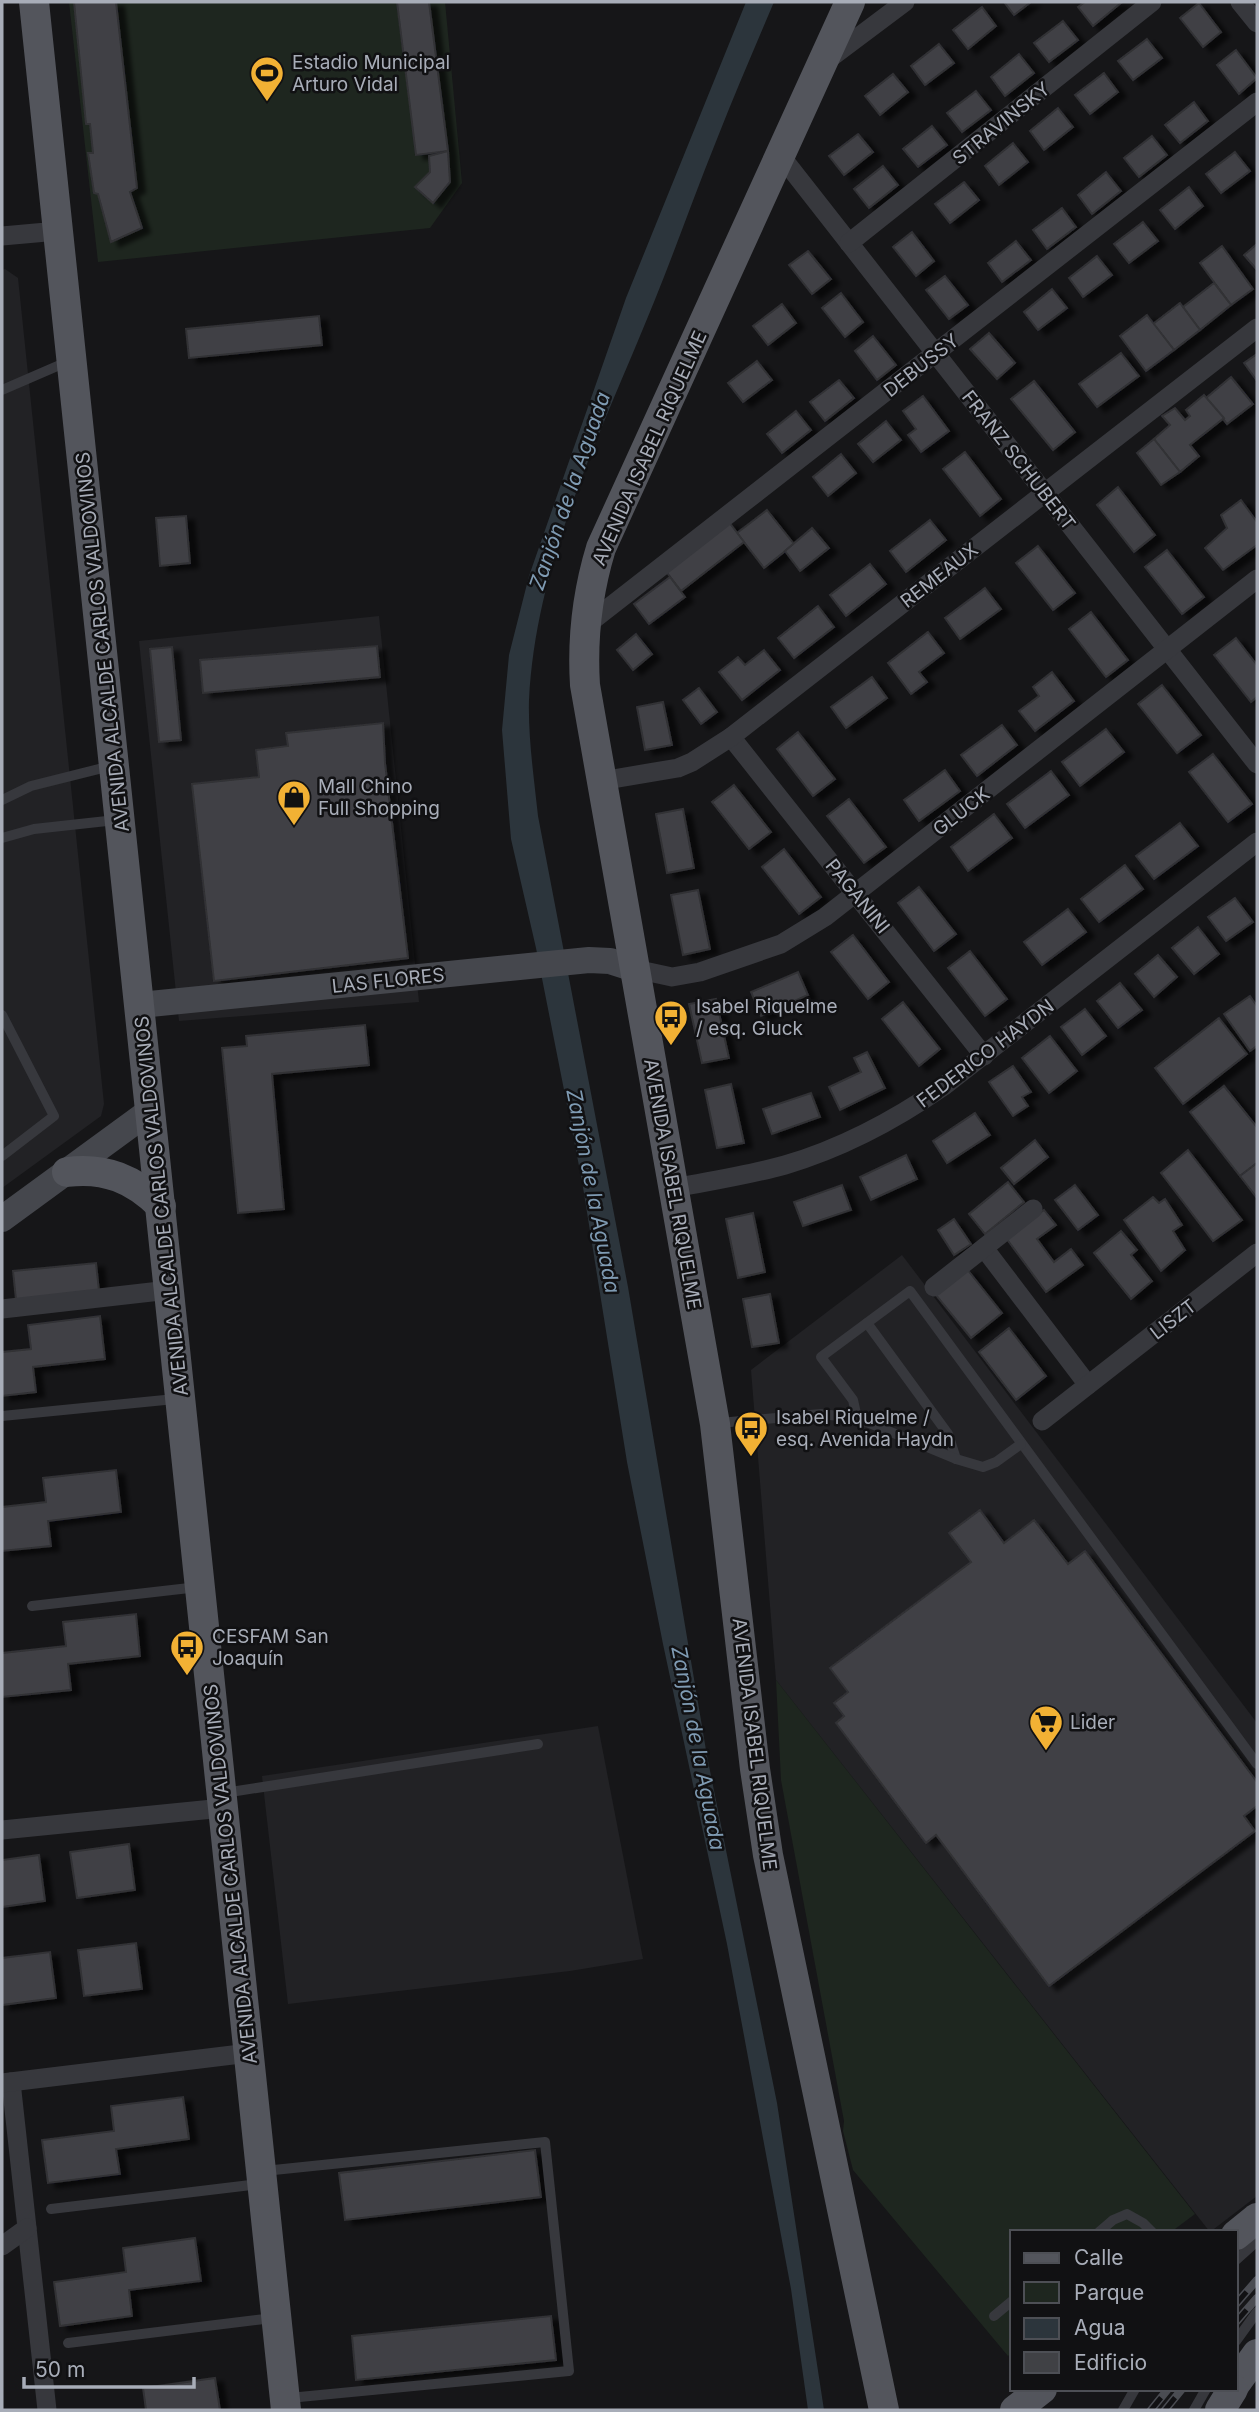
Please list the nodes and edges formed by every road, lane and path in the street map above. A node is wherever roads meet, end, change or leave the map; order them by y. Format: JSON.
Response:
{"nodes":[{"id":1,"x":34,"y":2,"type":"edge"},
{"id":2,"x":850,"y":2,"type":"edge"},
{"id":3,"x":905,"y":2,"type":"edge"},
{"id":4,"x":1152,"y":2,"type":"edge"},
{"id":5,"x":1240,"y":2,"type":"edge"},
{"id":6,"x":1257,"y":23,"type":"edge"},
{"id":7,"x":818,"y":67,"type":"junction"},
{"id":8,"x":1257,"y":102,"type":"edge"},
{"id":9,"x":781,"y":156,"type":"junction"},
{"id":10,"x":58,"y":231,"type":"junction"},
{"id":11,"x":2,"y":236,"type":"edge"},
{"id":12,"x":849,"y":243,"type":"junction"},
{"id":13,"x":1257,"y":328,"type":"edge"},
{"id":14,"x":936,"y":354,"type":"junction"},
{"id":15,"x":72,"y":360,"type":"junction"},
{"id":16,"x":2,"y":390,"type":"edge"},
{"id":17,"x":1045,"y":493,"type":"junction"},
{"id":18,"x":1257,"y":579,"type":"edge"},
{"id":19,"x":584,"y":627,"type":"junction"},
{"id":20,"x":1167,"y":649,"type":"junction"},
{"id":21,"x":731,"y":737,"type":"junction"},
{"id":22,"x":1257,"y":764,"type":"edge"},
{"id":23,"x":114,"y":765,"type":"junction"},
{"id":24,"x":601,"y":781,"type":"junction"},
{"id":25,"x":2,"y":800,"type":"edge"},
{"id":26,"x":120,"y":819,"type":"junction"},
{"id":27,"x":2,"y":838,"type":"edge"},
{"id":28,"x":1257,"y":842,"type":"edge"},
{"id":29,"x":856,"y":894,"type":"junction"},
{"id":30,"x":635,"y":969,"type":"junction"},
{"id":31,"x":140,"y":1004,"type":"junction"},
{"id":32,"x":2,"y":1015,"type":"edge"},
{"id":33,"x":984,"y":1056,"type":"junction"},
{"id":34,"x":151,"y":1110,"type":"junction"},
{"id":35,"x":2,"y":1156,"type":"edge"},
{"id":36,"x":67,"y":1172,"type":"junction"},
{"id":37,"x":674,"y":1188,"type":"junction"},
{"id":38,"x":161,"y":1206,"type":"junction"},
{"id":39,"x":1033,"y":1209,"type":"dead end"},
{"id":40,"x":2,"y":1219,"type":"edge"},
{"id":41,"x":984,"y":1248,"type":"junction"},
{"id":42,"x":1257,"y":1253,"type":"edge"},
{"id":43,"x":934,"y":1287,"type":"dead end"},
{"id":44,"x":169,"y":1290,"type":"junction"},
{"id":45,"x":2,"y":1310,"type":"edge"},
{"id":46,"x":867,"y":1323,"type":"junction"},
{"id":47,"x":1088,"y":1385,"type":"junction"},
{"id":48,"x":181,"y":1398,"type":"junction"},
{"id":49,"x":2,"y":1416,"type":"edge"},
{"id":50,"x":857,"y":1418,"type":"junction"},
{"id":51,"x":1042,"y":1421,"type":"dead end"},
{"id":52,"x":715,"y":1424,"type":"junction"},
{"id":53,"x":1021,"y":1444,"type":"junction"},
{"id":54,"x":956,"y":1459,"type":"junction"},
{"id":55,"x":200,"y":1587,"type":"junction"},
{"id":56,"x":32,"y":1606,"type":"dead end"},
{"id":57,"x":538,"y":1744,"type":"dead end"},
{"id":58,"x":1257,"y":1764,"type":"edge"},
{"id":59,"x":223,"y":1801,"type":"junction"},
{"id":60,"x":2,"y":1830,"type":"edge"},
{"id":61,"x":249,"y":2053,"type":"junction"},
{"id":62,"x":7,"y":2083,"type":"edge"},
{"id":63,"x":262,"y":2178,"type":"junction"},
{"id":64,"x":51,"y":2209,"type":"dead end"},
{"id":65,"x":1257,"y":2218,"type":"edge"},
{"id":66,"x":27,"y":2228,"type":"junction"},
{"id":67,"x":1101,"y":2230,"type":"edge"},
{"id":68,"x":1150,"y":2230,"type":"edge"},
{"id":69,"x":1238,"y":2233,"type":"edge"},
{"id":70,"x":1257,"y":2241,"type":"edge"},
{"id":71,"x":2,"y":2246,"type":"edge"},
{"id":72,"x":1238,"y":2258,"type":"edge"},
{"id":73,"x":1010,"y":2303,"type":"edge"},
{"id":74,"x":1257,"y":2312,"type":"edge"},
{"id":75,"x":994,"y":2316,"type":"dead end"},
{"id":76,"x":276,"y":2318,"type":"junction"},
{"id":77,"x":1238,"y":2338,"type":"edge"},
{"id":78,"x":68,"y":2343,"type":"dead end"},
{"id":79,"x":1257,"y":2354,"type":"edge"},
{"id":80,"x":1238,"y":2381,"type":"edge"},
{"id":81,"x":1040,"y":2391,"type":"edge"},
{"id":82,"x":1040,"y":2391,"type":"edge"},
{"id":83,"x":1134,"y":2391,"type":"edge"},
{"id":84,"x":1205,"y":2391,"type":"edge"},
{"id":85,"x":1232,"y":2391,"type":"edge"},
{"id":86,"x":285,"y":2404,"type":"edge"},
{"id":87,"x":47,"y":2410,"type":"edge"},
{"id":88,"x":884,"y":2410,"type":"edge"},
{"id":89,"x":1015,"y":2410,"type":"edge"},
{"id":90,"x":1029,"y":2410,"type":"edge"},
{"id":91,"x":1123,"y":2410,"type":"edge"},
{"id":92,"x":1194,"y":2410,"type":"edge"},
{"id":93,"x":1220,"y":2410,"type":"edge"}],
"edges":[{"from":1,"to":10,"type":"main road","name":"AVENIDA ALCALDE CARLOS VALDOVINOS"},
{"from":2,"to":7,"type":"main road","name":"AVENIDA ISABEL RIQUELME"},
{"from":3,"to":7,"type":"street"},
{"from":4,"to":12,"type":"street","name":"STRAVINSKY"},
{"from":5,"to":6,"type":"street"},
{"from":7,"to":9,"type":"main road","name":"AVENIDA ISABEL RIQUELME"},
{"from":8,"to":14,"type":"street","name":"DEBUSSY"},
{"from":9,"to":12,"type":"street","name":"FRANZ SCHUBERT"},
{"from":9,"to":19,"type":"main road","name":"AVENIDA ISABEL RIQUELME"},
{"from":10,"to":11,"type":"street"},
{"from":10,"to":15,"type":"main road","name":"AVENIDA ALCALDE CARLOS VALDOVINOS"},
{"from":12,"to":14,"type":"street","name":"FRANZ SCHUBERT"},
{"from":13,"to":17,"type":"street","name":"REMEAUX"},
{"from":14,"to":17,"type":"street","name":"FRANZ SCHUBERT"},
{"from":14,"to":19,"type":"street","name":"DEBUSSY"},
{"from":15,"to":16,"type":"lane"},
{"from":15,"to":23,"type":"main road","name":"AVENIDA ALCALDE CARLOS VALDOVINOS"},
{"from":17,"to":20,"type":"street","name":"FRANZ SCHUBERT"},
{"from":17,"to":21,"type":"street","name":"REMEAUX"},
{"from":18,"to":20,"type":"street","name":"GLUCK"},
{"from":19,"to":24,"type":"main road","name":"AVENIDA ISABEL RIQUELME"},
{"from":20,"to":22,"type":"street","name":"FRANZ SCHUBERT"},
{"from":20,"to":29,"type":"street","name":"GLUCK"},
{"from":21,"to":24,"type":"street","name":"REMEAUX"},
{"from":21,"to":29,"type":"street","name":"PAGANINI"},
{"from":23,"to":25,"type":"lane"},
{"from":23,"to":26,"type":"main road","name":"AVENIDA ALCALDE CARLOS VALDOVINOS"},
{"from":24,"to":30,"type":"main road","name":"AVENIDA ISABEL RIQUELME"},
{"from":26,"to":27,"type":"lane"},
{"from":26,"to":31,"type":"main road","name":"AVENIDA ALCALDE CARLOS VALDOVINOS"},
{"from":28,"to":33,"type":"street","name":"FEDERICO HAYDN"},
{"from":29,"to":30,"type":"street","name":"GLUCK"},
{"from":29,"to":33,"type":"street","name":"PAGANINI"},
{"from":30,"to":31,"type":"street","name":"LAS FLORES"},
{"from":30,"to":37,"type":"main road","name":"AVENIDA ISABEL RIQUELME"},
{"from":31,"to":34,"type":"main road","name":"AVENIDA ALCALDE CARLOS VALDOVINOS"},
{"from":32,"to":35,"type":"lane"},
{"from":33,"to":37,"type":"street","name":"FEDERICO HAYDN"},
{"from":34,"to":36,"type":"street"},
{"from":34,"to":38,"type":"main road","name":"AVENIDA ALCALDE CARLOS VALDOVINOS"},
{"from":36,"to":38,"type":"main road"},
{"from":36,"to":40,"type":"street"},
{"from":37,"to":52,"type":"main road","name":"AVENIDA ISABEL RIQUELME"},
{"from":38,"to":44,"type":"main road","name":"AVENIDA ALCALDE CARLOS VALDOVINOS"},
{"from":39,"to":41,"type":"street"},
{"from":41,"to":43,"type":"street"},
{"from":41,"to":47,"type":"street"},
{"from":42,"to":47,"type":"street","name":"LISZT"},
{"from":44,"to":45,"type":"street"},
{"from":44,"to":48,"type":"main road","name":"AVENIDA ALCALDE CARLOS VALDOVINOS"},
{"from":46,"to":50,"type":"lane"},
{"from":46,"to":53,"type":"lane"},
{"from":46,"to":54,"type":"lane"},
{"from":47,"to":51,"type":"street","name":"LISZT"},
{"from":48,"to":49,"type":"lane"},
{"from":48,"to":55,"type":"main road","name":"AVENIDA ALCALDE CARLOS VALDOVINOS"},
{"from":50,"to":52,"type":"lane"},
{"from":50,"to":54,"type":"lane"},
{"from":52,"to":88,"type":"main road","name":"AVENIDA ISABEL RIQUELME"},
{"from":53,"to":54,"type":"lane"},
{"from":53,"to":58,"type":"lane"},
{"from":55,"to":56,"type":"lane"},
{"from":55,"to":59,"type":"main road","name":"AVENIDA ALCALDE CARLOS VALDOVINOS"},
{"from":57,"to":59,"type":"lane"},
{"from":59,"to":60,"type":"street"},
{"from":59,"to":61,"type":"main road","name":"AVENIDA ALCALDE CARLOS VALDOVINOS"},
{"from":61,"to":62,"type":"street"},
{"from":61,"to":63,"type":"main road","name":"AVENIDA ALCALDE CARLOS VALDOVINOS"},
{"from":62,"to":66,"type":"street"},
{"from":63,"to":64,"type":"lane"},
{"from":63,"to":76,"type":"main road","name":"AVENIDA ALCALDE CARLOS VALDOVINOS"},
{"from":63,"to":86,"type":"lane"},
{"from":65,"to":69,"type":"main road"},
{"from":66,"to":71,"type":"street"},
{"from":66,"to":87,"type":"street"},
{"from":67,"to":68,"type":"lane"},
{"from":70,"to":72,"type":"lane"},
{"from":73,"to":75,"type":"lane"},
{"from":74,"to":77,"type":"lane"},
{"from":76,"to":78,"type":"lane"},
{"from":76,"to":86,"type":"main road","name":"AVENIDA ALCALDE CARLOS VALDOVINOS"},
{"from":79,"to":80,"type":"main road"},
{"from":81,"to":89,"type":"main road"},
{"from":82,"to":90,"type":"main road"},
{"from":83,"to":91,"type":"lane"},
{"from":84,"to":92,"type":"lane"},
{"from":85,"to":93,"type":"main road"}]}
